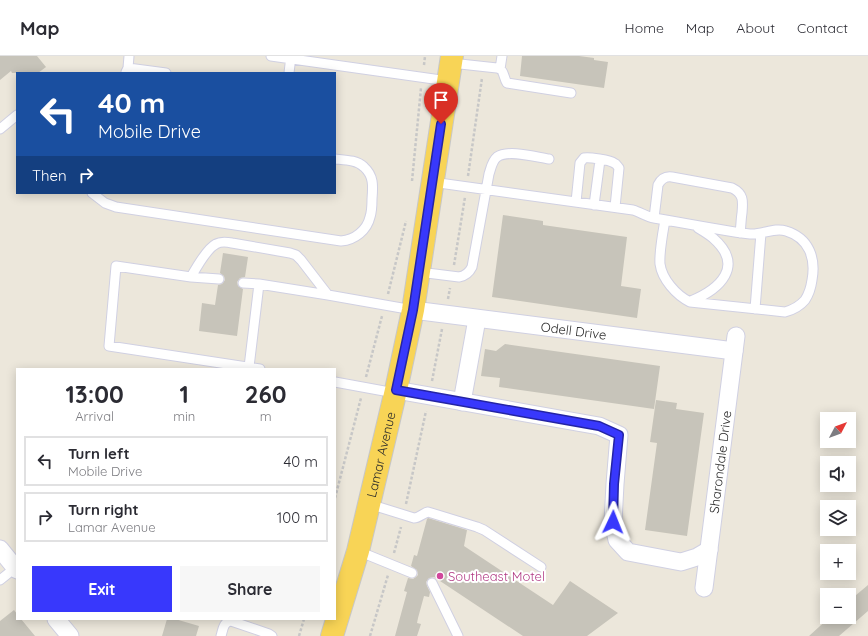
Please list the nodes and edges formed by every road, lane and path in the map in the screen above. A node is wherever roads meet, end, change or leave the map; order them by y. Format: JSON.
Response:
{"nodes":[{"id":1,"x":129,"y":56,"type":"edge"},
{"id":2,"x":271,"y":56,"type":"edge"},
{"id":3,"x":425,"y":56,"type":"edge"},
{"id":4,"x":502,"y":56,"type":"edge"},
{"id":5,"x":291,"y":57,"type":"edge"},
{"id":6,"x":450,"y":67,"type":"edge"},
{"id":7,"x":484,"y":67,"type":"junction"},
{"id":8,"x":500,"y":69,"type":"junction"},
{"id":9,"x":128,"y":71,"type":"edge"},
{"id":10,"x":147,"y":72,"type":"edge"},
{"id":11,"x":289,"y":72,"type":"edge"},
{"id":12,"x":423,"y":77,"type":"junction"},
{"id":13,"x":571,"y":93,"type":"dead end"},
{"id":14,"x":16,"y":116,"type":"edge"},
{"id":15,"x":0,"y":129,"type":"edge"},
{"id":16,"x":336,"y":159,"type":"edge"},
{"id":17,"x":549,"y":159,"type":"dead end"},
{"id":18,"x":600,"y":160,"type":"junction"},
{"id":19,"x":422,"y":183,"type":"junction"},
{"id":20,"x":466,"y":187,"type":"junction"},
{"id":21,"x":486,"y":189,"type":"junction"},
{"id":22,"x":93,"y":194,"type":"edge"},
{"id":23,"x":576,"y":202,"type":"junction"},
{"id":24,"x":594,"y":204,"type":"junction"},
{"id":25,"x":615,"y":207,"type":"junction"},
{"id":26,"x":408,"y":215,"type":"dead end"},
{"id":27,"x":654,"y":218,"type":"junction"},
{"id":28,"x":665,"y":220,"type":"junction"},
{"id":29,"x":693,"y":225,"type":"junction"},
{"id":30,"x":740,"y":233,"type":"junction"},
{"id":31,"x":761,"y":233,"type":"junction"},
{"id":32,"x":419,"y":272,"type":"junction"},
{"id":33,"x":191,"y":276,"type":"junction"},
{"id":34,"x":453,"y":276,"type":"junction"},
{"id":35,"x":219,"y":279,"type":"dead end"},
{"id":36,"x":243,"y":283,"type":"dead end"},
{"id":37,"x":259,"y":284,"type":"junction"},
{"id":38,"x":328,"y":295,"type":"junction"},
{"id":39,"x":690,"y":302,"type":"junction"},
{"id":40,"x":385,"y":305,"type":"junction"},
{"id":41,"x":755,"y":309,"type":"junction"},
{"id":42,"x":413,"y":310,"type":"junction"},
{"id":43,"x":445,"y":314,"type":"junction"},
{"id":44,"x":478,"y":319,"type":"junction"},
{"id":45,"x":735,"y":344,"type":"joint"},
{"id":46,"x":249,"y":367,"type":"junction"},
{"id":47,"x":254,"y":368,"type":"edge"},
{"id":48,"x":336,"y":382,"type":"edge"},
{"id":49,"x":364,"y":387,"type":"junction"},
{"id":50,"x":396,"y":391,"type":"junction"},
{"id":51,"x":429,"y":396,"type":"junction"},
{"id":52,"x":462,"y":402,"type":"junction"},
{"id":53,"x":336,"y":494,"type":"edge"},
{"id":54,"x":369,"y":504,"type":"junction"},
{"id":55,"x":403,"y":514,"type":"junction"},
{"id":56,"x":0,"y":549,"type":"edge"},
{"id":57,"x":358,"y":550,"type":"junction"},
{"id":58,"x":709,"y":550,"type":"junction"},
{"id":59,"x":392,"y":564,"type":"junction"},
{"id":60,"x":541,"y":567,"type":"dead end"},
{"id":61,"x":16,"y":569,"type":"edge"},
{"id":62,"x":412,"y":573,"type":"dead end"},
{"id":63,"x":0,"y":580,"type":"edge"},
{"id":64,"x":432,"y":583,"type":"dead end"},
{"id":65,"x":704,"y":588,"type":"dead end"},
{"id":66,"x":336,"y":619,"type":"edge"},
{"id":67,"x":57,"y":620,"type":"edge"},
{"id":68,"x":304,"y":620,"type":"edge"},
{"id":69,"x":70,"y":636,"type":"edge"},
{"id":70,"x":221,"y":636,"type":"edge"},
{"id":71,"x":272,"y":636,"type":"edge"},
{"id":72,"x":299,"y":636,"type":"edge"},
{"id":73,"x":370,"y":636,"type":"edge"},
{"id":74,"x":458,"y":636,"type":"edge"}],
"edges":[{"from":1,"to":9,"type":"lane"},
{"from":2,"to":5,"type":"lane"},
{"from":3,"to":12,"type":"path"},
{"from":4,"to":8,"type":"lane"},
{"from":5,"to":11,"type":"lane"},
{"from":5,"to":12,"type":"lane"},
{"from":6,"to":7,"type":"lane"},
{"from":6,"to":12,"type":"lane"},
{"from":6,"to":19,"type":"highway","name":"Lamar Avenue"},
{"from":7,"to":8,"type":"lane"},
{"from":7,"to":20,"type":"path"},
{"from":8,"to":13,"type":"lane"},
{"from":9,"to":10,"type":"lane"},
{"from":12,"to":19,"type":"path"},
{"from":14,"to":15,"type":"lane"},
{"from":16,"to":22,"type":"lane"},
{"from":17,"to":21,"type":"lane"},
{"from":18,"to":23,"type":"lane"},
{"from":18,"to":24,"type":"lane"},
{"from":18,"to":25,"type":"lane"},
{"from":19,"to":20,"type":"lane"},
{"from":19,"to":32,"type":"highway","name":"Lamar Avenue"},
{"from":20,"to":21,"type":"lane"},
{"from":20,"to":34,"type":"path"},
{"from":21,"to":23,"type":"lane"},
{"from":21,"to":34,"type":"lane"},
{"from":23,"to":24,"type":"lane"},
{"from":24,"to":25,"type":"lane"},
{"from":25,"to":27,"type":"lane"},
{"from":26,"to":40,"type":"path"},
{"from":27,"to":28,"type":"lane"},
{"from":27,"to":30,"type":"lane"},
{"from":28,"to":29,"type":"lane"},
{"from":28,"to":39,"type":"lane"},
{"from":29,"to":30,"type":"lane"},
{"from":29,"to":39,"type":"lane"},
{"from":30,"to":31,"type":"lane"},
{"from":31,"to":41,"type":"lane"},
{"from":31,"to":41,"type":"lane"},
{"from":32,"to":34,"type":"lane"},
{"from":32,"to":42,"type":"highway","name":"Lamar Avenue"},
{"from":33,"to":35,"type":"lane"},
{"from":33,"to":38,"type":"lane"},
{"from":33,"to":46,"type":"lane"},
{"from":34,"to":43,"type":"path"},
{"from":36,"to":37,"type":"lane"},
{"from":37,"to":38,"type":"lane"},
{"from":37,"to":46,"type":"lane"},
{"from":38,"to":40,"type":"lane"},
{"from":39,"to":41,"type":"lane"},
{"from":40,"to":42,"type":"lane"},
{"from":40,"to":49,"type":"path"},
{"from":42,"to":43,"type":"street","name":"Odell Drive"},
{"from":42,"to":50,"type":"highway","name":"Lamar Avenue"},
{"from":43,"to":44,"type":"street","name":"Odell Drive"},
{"from":43,"to":51,"type":"path"},
{"from":44,"to":45,"type":"street","name":"Odell Drive"},
{"from":44,"to":52,"type":"street"},
{"from":45,"to":58,"type":"street","name":"Sharondale Drive"},
{"from":46,"to":47,"type":"lane"},
{"from":48,"to":49,"type":"lane"},
{"from":49,"to":50,"type":"lane"},
{"from":49,"to":53,"type":"path"},
{"from":50,"to":51,"type":"street"},
{"from":50,"to":54,"type":"highway","name":"Lamar Avenue"},
{"from":51,"to":52,"type":"street"},
{"from":51,"to":55,"type":"path"},
{"from":52,"to":58,"type":"street"},
{"from":54,"to":55,"type":"lane"},
{"from":54,"to":57,"type":"highway","name":"Lamar Avenue"},
{"from":55,"to":59,"type":"path"},
{"from":55,"to":60,"type":"lane"},
{"from":56,"to":61,"type":"street"},
{"from":57,"to":59,"type":"lane"},
{"from":57,"to":66,"type":"highway","name":"Lamar Avenue"},
{"from":58,"to":65,"type":"street","name":"Sharondale Drive"},
{"from":59,"to":62,"type":"lane"},
{"from":59,"to":73,"type":"path"},
{"from":61,"to":63,"type":"lane"},
{"from":64,"to":74,"type":"lane"},
{"from":67,"to":69,"type":"street"},
{"from":68,"to":72,"type":"path"},
{"from":70,"to":71,"type":"lane"}]}
